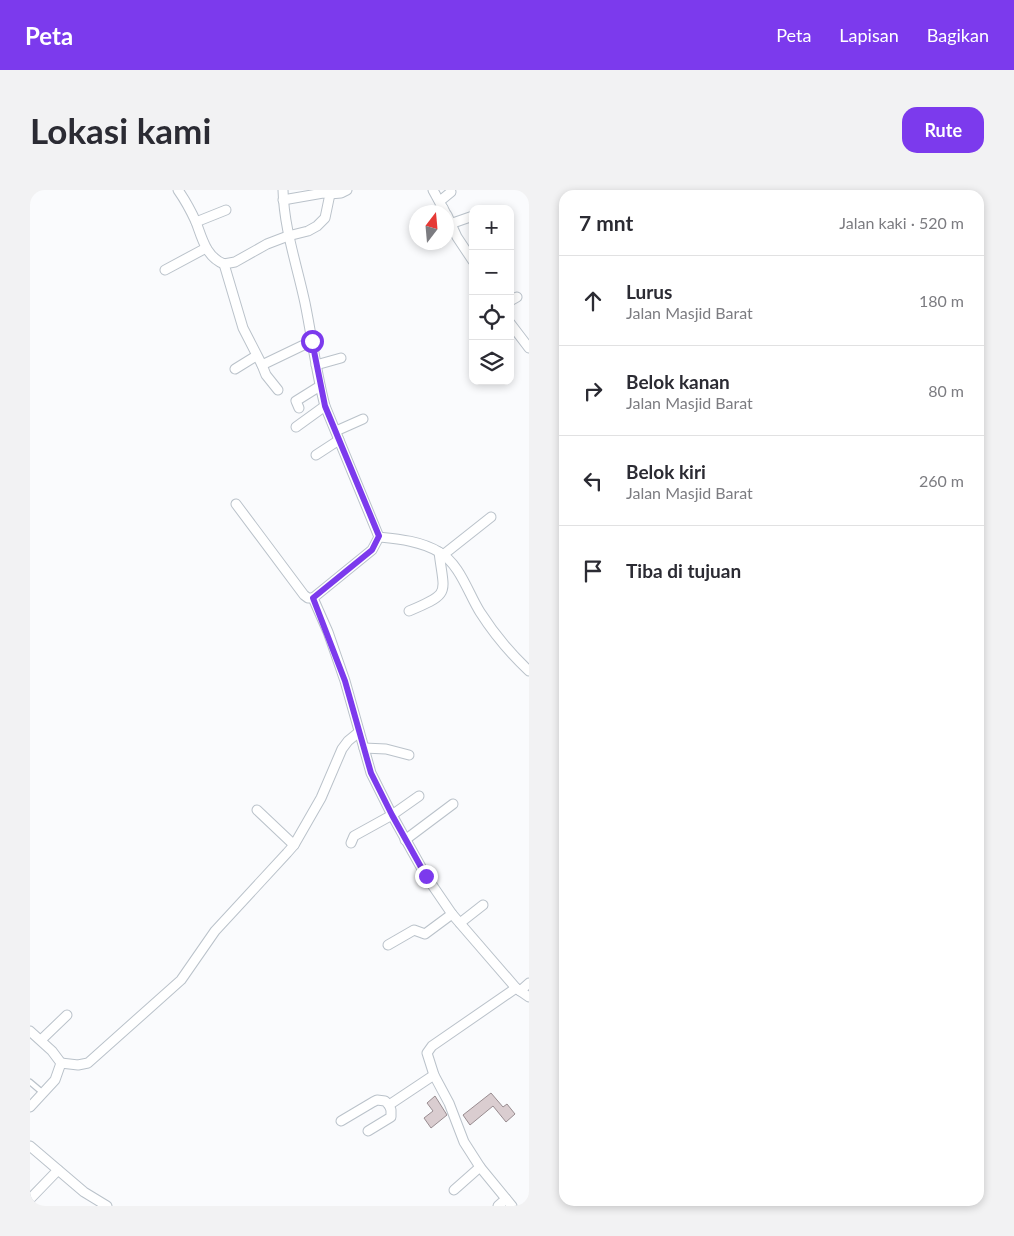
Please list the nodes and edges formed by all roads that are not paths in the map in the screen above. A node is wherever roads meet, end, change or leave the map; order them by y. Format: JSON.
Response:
{"nodes":[{"id":1,"x":178,"y":190,"type":"edge"},
{"id":2,"x":283,"y":190,"type":"edge"},
{"id":3,"x":347,"y":190,"type":"edge"},
{"id":4,"x":435,"y":191,"type":"edge"},
{"id":5,"x":313,"y":192,"type":"edge"},
{"id":6,"x":451,"y":192,"type":"dead end"},
{"id":7,"x":330,"y":194,"type":"junction"},
{"id":8,"x":283,"y":200,"type":"junction"},
{"id":9,"x":442,"y":205,"type":"edge"},
{"id":10,"x":447,"y":205,"type":"edge"},
{"id":11,"x":226,"y":210,"type":"dead end"},
{"id":12,"x":454,"y":213,"type":"edge"},
{"id":13,"x":469,"y":215,"type":"edge"},
{"id":14,"x":196,"y":222,"type":"junction"},
{"id":15,"x":454,"y":228,"type":"edge"},
{"id":16,"x":288,"y":236,"type":"junction"},
{"id":17,"x":206,"y":248,"type":"junction"},
{"id":18,"x":469,"y":254,"type":"edge"},
{"id":19,"x":224,"y":264,"type":"junction"},
{"id":20,"x":165,"y":270,"type":"dead end"},
{"id":21,"x":514,"y":328,"type":"edge"},
{"id":22,"x":312,"y":341,"type":"junction"},
{"id":23,"x":529,"y":348,"type":"edge"},
{"id":24,"x":256,"y":356,"type":"junction"},
{"id":25,"x":341,"y":358,"type":"dead end"},
{"id":26,"x":262,"y":365,"type":"junction"},
{"id":27,"x":316,"y":365,"type":"junction"},
{"id":28,"x":235,"y":369,"type":"dead end"},
{"id":29,"x":320,"y":386,"type":"junction"},
{"id":30,"x":278,"y":390,"type":"dead end"},
{"id":31,"x":325,"y":406,"type":"junction"},
{"id":32,"x":299,"y":408,"type":"dead end"},
{"id":33,"x":363,"y":419,"type":"dead end"},
{"id":34,"x":296,"y":427,"type":"dead end"},
{"id":35,"x":337,"y":435,"type":"junction"},
{"id":36,"x":316,"y":455,"type":"dead end"},
{"id":37,"x":236,"y":504,"type":"dead end"},
{"id":38,"x":491,"y":517,"type":"dead end"},
{"id":39,"x":379,"y":536,"type":"junction"},
{"id":40,"x":441,"y":554,"type":"junction"},
{"id":41,"x":313,"y":598,"type":"junction"},
{"id":42,"x":409,"y":611,"type":"dead end"},
{"id":43,"x":529,"y":671,"type":"edge"},
{"id":44,"x":358,"y":732,"type":"junction"},
{"id":45,"x":364,"y":748,"type":"junction"},
{"id":46,"x":409,"y":754,"type":"dead end"},
{"id":47,"x":419,"y":796,"type":"dead end"},
{"id":48,"x":453,"y":804,"type":"dead end"},
{"id":49,"x":257,"y":810,"type":"dead end"},
{"id":50,"x":392,"y":815,"type":"junction"},
{"id":51,"x":405,"y":840,"type":"junction"},
{"id":52,"x":351,"y":843,"type":"dead end"},
{"id":53,"x":294,"y":845,"type":"junction"},
{"id":54,"x":483,"y":905,"type":"dead end"},
{"id":55,"x":452,"y":914,"type":"junction"},
{"id":56,"x":460,"y":923,"type":"junction"},
{"id":57,"x":388,"y":946,"type":"dead end"},
{"id":58,"x":529,"y":983,"type":"edge"},
{"id":59,"x":518,"y":989,"type":"junction"},
{"id":60,"x":529,"y":998,"type":"edge"},
{"id":61,"x":66,"y":1015,"type":"dead end"},
{"id":62,"x":30,"y":1030,"type":"edge"},
{"id":63,"x":41,"y":1040,"type":"junction"},
{"id":64,"x":59,"y":1070,"type":"junction"},
{"id":65,"x":434,"y":1075,"type":"junction"},
{"id":66,"x":30,"y":1082,"type":"edge"},
{"id":67,"x":43,"y":1093,"type":"junction"},
{"id":68,"x":389,"y":1105,"type":"junction"},
{"id":69,"x":30,"y":1107,"type":"edge"},
{"id":70,"x":341,"y":1121,"type":"dead end"},
{"id":71,"x":368,"y":1131,"type":"dead end"},
{"id":72,"x":30,"y":1146,"type":"edge"},
{"id":73,"x":480,"y":1168,"type":"junction"},
{"id":74,"x":58,"y":1170,"type":"junction"},
{"id":75,"x":454,"y":1190,"type":"dead end"},
{"id":76,"x":30,"y":1199,"type":"edge"},
{"id":77,"x":509,"y":1202,"type":"edge"},
{"id":78,"x":106,"y":1206,"type":"edge"},
{"id":79,"x":498,"y":1206,"type":"edge"}],
"edges":[{"from":1,"to":14,"type":"street"},
{"from":2,"to":8,"type":"street"},
{"from":3,"to":7,"type":"street"},
{"from":4,"to":9,"type":"street"},
{"from":5,"to":7,"type":"street"},
{"from":5,"to":8,"type":"street"},
{"from":6,"to":10,"type":"street"},
{"from":7,"to":16,"type":"street"},
{"from":8,"to":16,"type":"street"},
{"from":11,"to":14,"type":"street"},
{"from":12,"to":13,"type":"street"},
{"from":14,"to":17,"type":"street"},
{"from":15,"to":18,"type":"street"},
{"from":16,"to":19,"type":"street"},
{"from":16,"to":22,"type":"street"},
{"from":17,"to":19,"type":"street"},
{"from":17,"to":20,"type":"street"},
{"from":19,"to":24,"type":"street"},
{"from":21,"to":23,"type":"street"},
{"from":22,"to":26,"type":"street"},
{"from":22,"to":27,"type":"street"},
{"from":24,"to":26,"type":"street"},
{"from":24,"to":28,"type":"street"},
{"from":25,"to":27,"type":"street"},
{"from":26,"to":30,"type":"street"},
{"from":27,"to":29,"type":"street"},
{"from":29,"to":31,"type":"street"},
{"from":29,"to":32,"type":"street"},
{"from":31,"to":34,"type":"street"},
{"from":31,"to":35,"type":"street"},
{"from":33,"to":35,"type":"street"},
{"from":35,"to":36,"type":"street"},
{"from":35,"to":39,"type":"street"},
{"from":37,"to":41,"type":"street"},
{"from":38,"to":40,"type":"street"},
{"from":39,"to":40,"type":"street"},
{"from":39,"to":41,"type":"street"},
{"from":40,"to":42,"type":"street"},
{"from":40,"to":43,"type":"street"},
{"from":41,"to":44,"type":"street"},
{"from":44,"to":45,"type":"street"},
{"from":44,"to":53,"type":"street"},
{"from":45,"to":46,"type":"street"},
{"from":45,"to":50,"type":"street"},
{"from":47,"to":50,"type":"street"},
{"from":48,"to":51,"type":"street"},
{"from":49,"to":53,"type":"street"},
{"from":50,"to":51,"type":"street"},
{"from":50,"to":52,"type":"street"},
{"from":51,"to":55,"type":"street"},
{"from":53,"to":64,"type":"street"},
{"from":54,"to":56,"type":"street"},
{"from":55,"to":56,"type":"street"},
{"from":55,"to":57,"type":"street"},
{"from":56,"to":59,"type":"street"},
{"from":58,"to":59,"type":"street"},
{"from":59,"to":60,"type":"street"},
{"from":59,"to":65,"type":"street"},
{"from":61,"to":63,"type":"street"},
{"from":62,"to":63,"type":"street"},
{"from":63,"to":64,"type":"street"},
{"from":64,"to":67,"type":"street"},
{"from":65,"to":68,"type":"street"},
{"from":65,"to":73,"type":"street"},
{"from":66,"to":67,"type":"lane"},
{"from":67,"to":69,"type":"street"},
{"from":68,"to":70,"type":"street"},
{"from":68,"to":71,"type":"street"},
{"from":72,"to":74,"type":"street"},
{"from":73,"to":75,"type":"street"},
{"from":73,"to":77,"type":"street"},
{"from":74,"to":76,"type":"street"},
{"from":74,"to":78,"type":"street"},
{"from":77,"to":79,"type":"street"}]}
